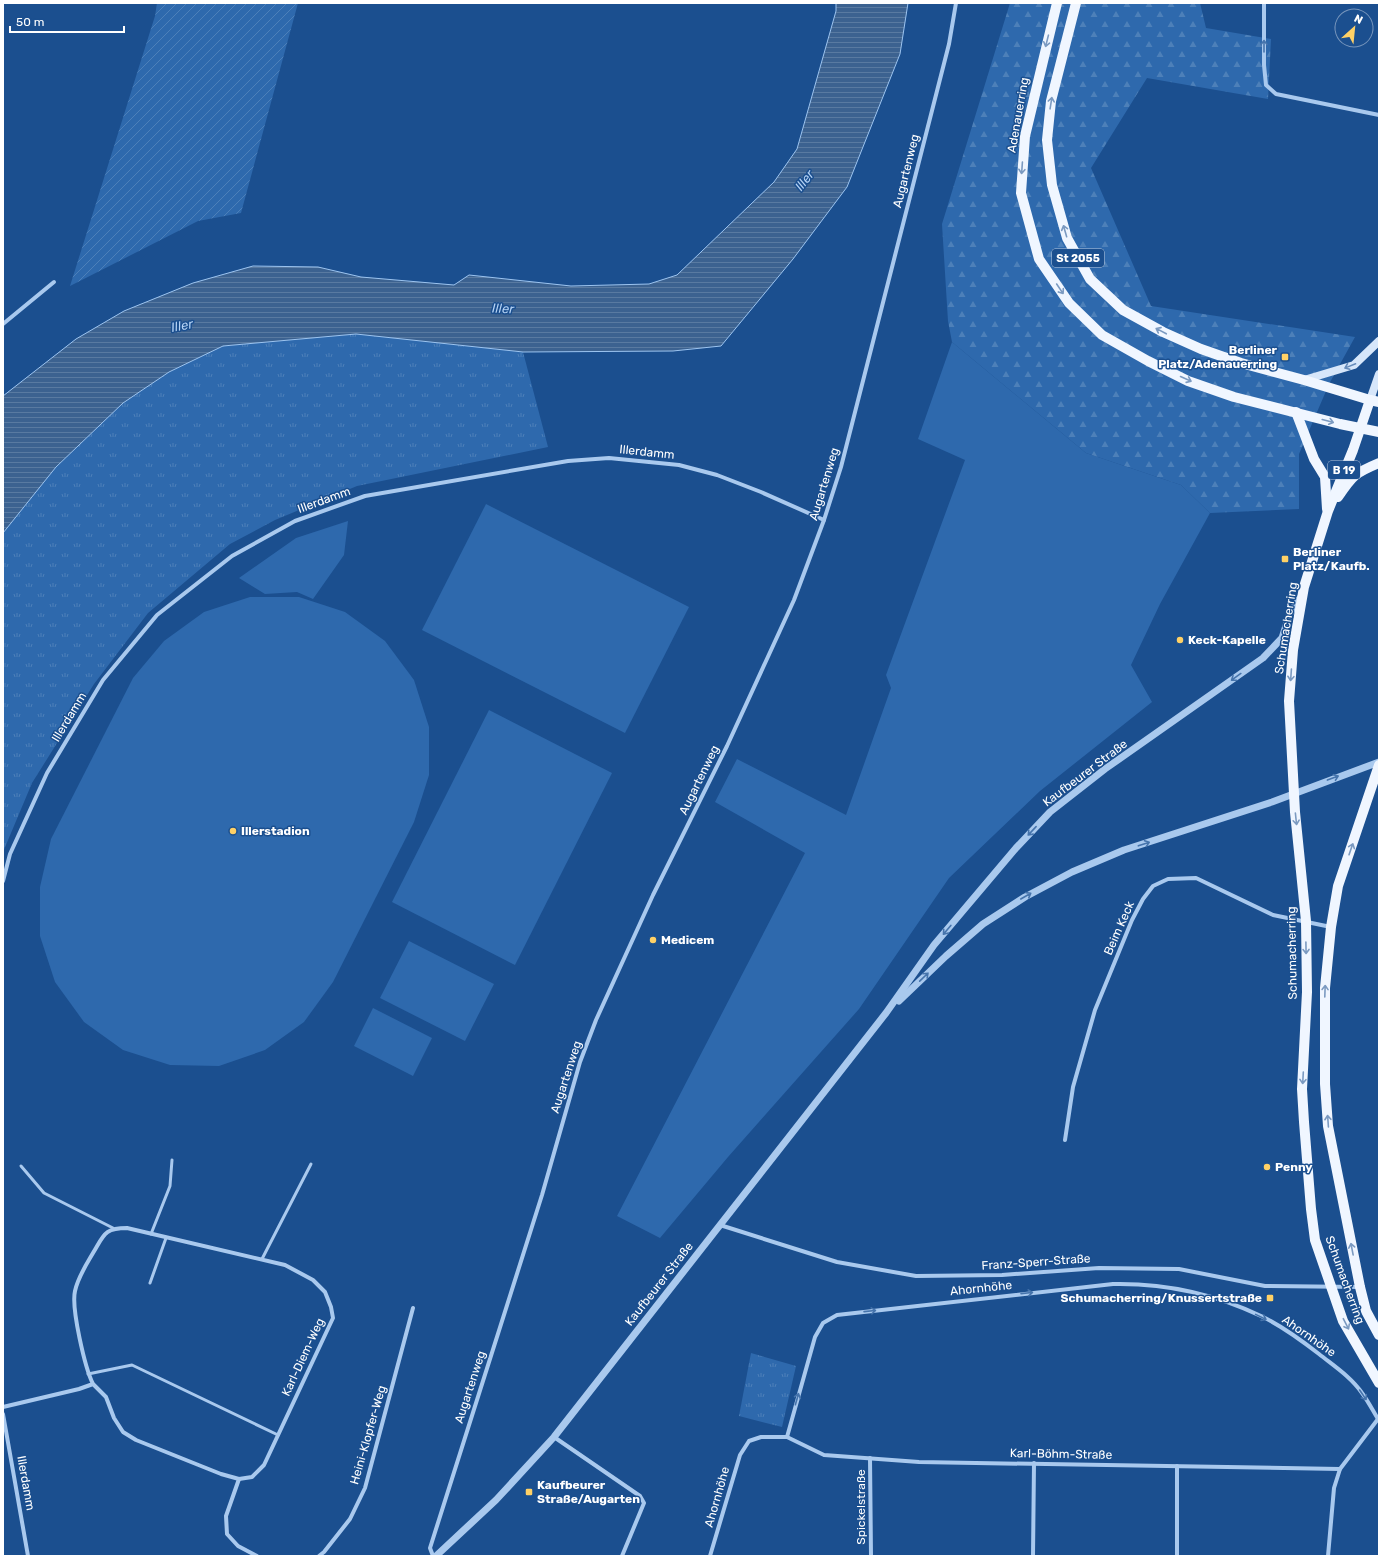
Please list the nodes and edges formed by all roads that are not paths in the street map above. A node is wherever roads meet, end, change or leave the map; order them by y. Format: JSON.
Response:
{"nodes":[{"id":1,"x":956,"y":3,"type":"edge"},
{"id":2,"x":1057,"y":3,"type":"edge"},
{"id":3,"x":1076,"y":3,"type":"edge"},
{"id":4,"x":1264,"y":3,"type":"edge"},
{"id":5,"x":1379,"y":115,"type":"edge"},
{"id":6,"x":54,"y":282,"type":"dead end"},
{"id":7,"x":3,"y":324,"type":"edge"},
{"id":8,"x":1379,"y":341,"type":"edge"},
{"id":9,"x":1379,"y":374,"type":"edge"},
{"id":10,"x":1304,"y":380,"type":"junction"},
{"id":11,"x":1374,"y":401,"type":"edge"},
{"id":12,"x":1296,"y":412,"type":"junction"},
{"id":13,"x":1360,"y":429,"type":"junction"},
{"id":14,"x":1379,"y":432,"type":"edge"},
{"id":15,"x":1379,"y":463,"type":"edge"},
{"id":16,"x":1328,"y":511,"type":"junction"},
{"id":17,"x":824,"y":520,"type":"junction"},
{"id":18,"x":1303,"y":595,"type":"junction"},
{"id":19,"x":1379,"y":762,"type":"edge"},
{"id":20,"x":1379,"y":765,"type":"edge"},
{"id":21,"x":1294,"y":793,"type":"junction"},
{"id":22,"x":3,"y":881,"type":"edge"},
{"id":23,"x":1306,"y":921,"type":"junction"},
{"id":24,"x":1331,"y":927,"type":"junction"},
{"id":25,"x":886,"y":1013,"type":"junction"},
{"id":26,"x":1065,"y":1140,"type":"dead end"},
{"id":27,"x":172,"y":1160,"type":"dead end"},
{"id":28,"x":311,"y":1164,"type":"dead end"},
{"id":29,"x":20,"y":1166,"type":"dead end"},
{"id":30,"x":720,"y":1224,"type":"junction"},
{"id":31,"x":113,"y":1228,"type":"junction"},
{"id":32,"x":151,"y":1234,"type":"junction"},
{"id":33,"x":166,"y":1238,"type":"junction"},
{"id":34,"x":262,"y":1259,"type":"junction"},
{"id":35,"x":150,"y":1283,"type":"dead end"},
{"id":36,"x":1360,"y":1287,"type":"junction"},
{"id":37,"x":1332,"y":1288,"type":"junction"},
{"id":38,"x":413,"y":1308,"type":"dead end"},
{"id":39,"x":1379,"y":1335,"type":"edge"},
{"id":40,"x":88,"y":1374,"type":"junction"},
{"id":41,"x":1379,"y":1383,"type":"edge"},
{"id":42,"x":94,"y":1384,"type":"junction"},
{"id":43,"x":3,"y":1407,"type":"edge"},
{"id":44,"x":3,"y":1414,"type":"edge"},
{"id":45,"x":1378,"y":1418,"type":"edge"},
{"id":46,"x":278,"y":1435,"type":"junction"},
{"id":47,"x":554,"y":1436,"type":"junction"},
{"id":48,"x":787,"y":1437,"type":"junction"},
{"id":49,"x":870,"y":1458,"type":"junction"},
{"id":50,"x":1034,"y":1463,"type":"junction"},
{"id":51,"x":1177,"y":1466,"type":"junction"},
{"id":52,"x":1340,"y":1468,"type":"junction"},
{"id":53,"x":239,"y":1479,"type":"junction"},
{"id":54,"x":28,"y":1556,"type":"edge"},
{"id":55,"x":257,"y":1556,"type":"edge"},
{"id":56,"x":319,"y":1556,"type":"edge"},
{"id":57,"x":435,"y":1556,"type":"edge"},
{"id":58,"x":622,"y":1556,"type":"edge"},
{"id":59,"x":710,"y":1556,"type":"edge"},
{"id":60,"x":871,"y":1556,"type":"edge"},
{"id":61,"x":1033,"y":1556,"type":"edge"},
{"id":62,"x":1177,"y":1556,"type":"edge"},
{"id":63,"x":1328,"y":1556,"type":"edge"}],
"edges":[{"from":1,"to":17,"type":"street","name":"Augartenweg"},
{"from":2,"to":12,"type":"main road","name":"Adenauerring","number":"St 2055","one_way":true},
{"from":10,"to":3,"type":"main road","number":"St 2055","one_way":true},
{"from":5,"to":4,"type":"street","one_way":true},
{"from":6,"to":7,"type":"street"},
{"from":8,"to":10,"type":"main road","one_way":true},
{"from":9,"to":11,"type":"main road","number":"B 19"},
{"from":10,"to":11,"type":"main road"},
{"from":11,"to":13,"type":"main road","number":"B 19"},
{"from":12,"to":13,"type":"main road","name":"Adenauerring","one_way":true},
{"from":12,"to":16,"type":"main road"},
{"from":13,"to":14,"type":"main road","name":"Adenauerring"},
{"from":13,"to":16,"type":"main road","number":"B 19"},
{"from":15,"to":16,"type":"main road"},
{"from":16,"to":18,"type":"main road","name":"Schumacherring","number":"B 19"},
{"from":17,"to":22,"type":"street","name":"Illerdamm"},
{"from":17,"to":57,"type":"street","name":"Augartenweg"},
{"from":18,"to":21,"type":"main road","name":"Schumacherring","one_way":true},
{"from":18,"to":25,"type":"street","name":"Kaufbeurer Straße","number":"B 19","one_way":true},
{"from":21,"to":19,"type":"street","name":"Kaufbeurer Straße","number":"B 19","one_way":true},
{"from":24,"to":20,"type":"main road","name":"Schumacherring","one_way":true},
{"from":21,"to":23,"type":"main road","name":"Schumacherring","one_way":true},
{"from":25,"to":21,"type":"street","name":"Kaufbeurer Straße","number":"B 19","one_way":true},
{"from":23,"to":24,"type":"street","name":"Beim Keck"},
{"from":23,"to":26,"type":"street","name":"Beim Keck"},
{"from":23,"to":37,"type":"main road","name":"Schumacherring","one_way":true},
{"from":36,"to":24,"type":"main road","name":"Schumacherring","one_way":true},
{"from":25,"to":30,"type":"street","name":"Kaufbeurer Straße","number":"B 19"},
{"from":27,"to":32,"type":"lane"},
{"from":28,"to":34,"type":"lane"},
{"from":29,"to":31,"type":"lane"},
{"from":30,"to":37,"type":"street","name":"Franz-Sperr-Straße"},
{"from":30,"to":47,"type":"street","name":"Kaufbeurer Straße","number":"B 19"},
{"from":31,"to":32,"type":"street","name":"Karl-Diem-Weg"},
{"from":31,"to":40,"type":"street"},
{"from":32,"to":33,"type":"street","name":"Karl-Diem-Weg"},
{"from":33,"to":34,"type":"street","name":"Karl-Diem-Weg"},
{"from":33,"to":35,"type":"lane"},
{"from":34,"to":46,"type":"street","name":"Karl-Diem-Weg"},
{"from":36,"to":37,"type":"street","name":"Franz-Sperr-Straße"},
{"from":36,"to":39,"type":"main road","name":"Schumacherring"},
{"from":37,"to":41,"type":"main road","name":"Schumacherring","one_way":true},
{"from":38,"to":56,"type":"street","name":"Heini-Klopfer-Weg"},
{"from":40,"to":42,"type":"street"},
{"from":40,"to":46,"type":"lane"},
{"from":42,"to":43,"type":"street"},
{"from":42,"to":53,"type":"street"},
{"from":44,"to":54,"type":"street","name":"Illerdamm"},
{"from":48,"to":45,"type":"street","name":"Ahornhöhe","one_way":true},
{"from":45,"to":52,"type":"street"},
{"from":46,"to":53,"type":"street","name":"Karl-Diem-Weg"},
{"from":47,"to":57,"type":"street","name":"Kaufbeurer Straße","number":"B 19"},
{"from":47,"to":58,"type":"street"},
{"from":48,"to":49,"type":"street","name":"Karl-Böhm-Straße"},
{"from":48,"to":59,"type":"street","name":"Ahornhöhe"},
{"from":49,"to":50,"type":"street","name":"Karl-Böhm-Straße"},
{"from":49,"to":60,"type":"street","name":"Spickelstraße"},
{"from":50,"to":51,"type":"street","name":"Karl-Böhm-Straße"},
{"from":50,"to":61,"type":"street"},
{"from":51,"to":52,"type":"street","name":"Karl-Böhm-Straße"},
{"from":51,"to":62,"type":"street"},
{"from":52,"to":63,"type":"street"},
{"from":53,"to":55,"type":"street"}]}
